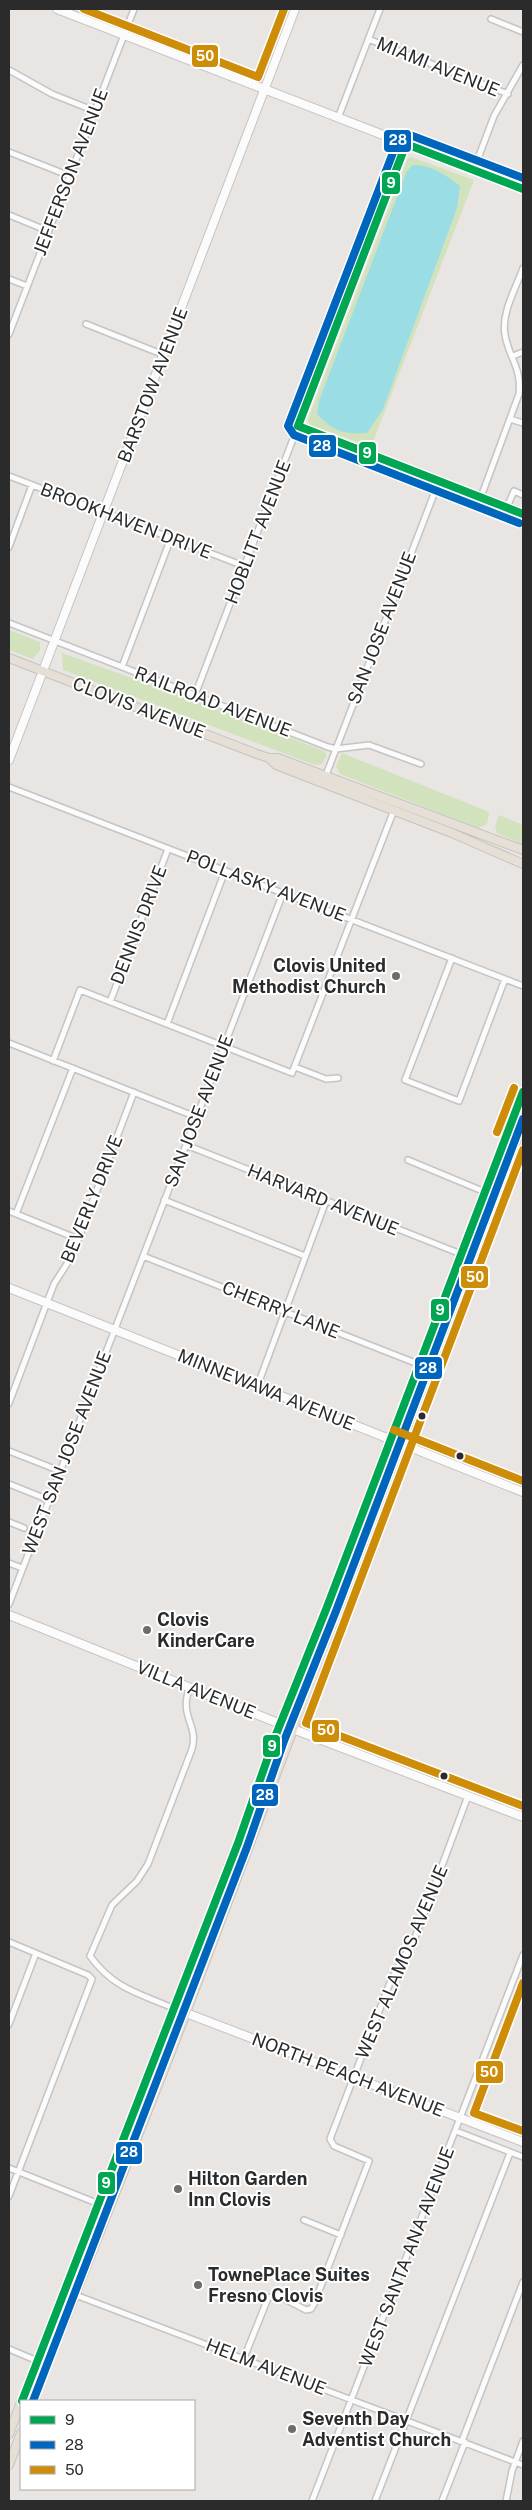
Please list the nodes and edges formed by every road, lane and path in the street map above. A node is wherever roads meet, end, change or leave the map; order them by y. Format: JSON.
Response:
{"nodes":[{"id":1,"x":57,"y":9,"type":"edge"},
{"id":2,"x":134,"y":9,"type":"edge"},
{"id":3,"x":295,"y":9,"type":"edge"},
{"id":4,"x":380,"y":9,"type":"edge"},
{"id":5,"x":491,"y":19,"type":"dead end"},
{"id":6,"x":523,"y":32,"type":"edge"},
{"id":7,"x":124,"y":36,"type":"junction"},
{"id":8,"x":368,"y":39,"type":"junction"},
{"id":9,"x":523,"y":65,"type":"edge"},
{"id":10,"x":9,"y":70,"type":"edge"},
{"id":11,"x":264,"y":90,"type":"junction"},
{"id":12,"x":508,"y":94,"type":"junction"},
{"id":13,"x":95,"y":111,"type":"junction"},
{"id":14,"x":338,"y":119,"type":"junction"},
{"id":15,"x":406,"y":144,"type":"junction"},
{"id":16,"x":9,"y":152,"type":"edge"},
{"id":17,"x":474,"y":169,"type":"junction"},
{"id":18,"x":70,"y":176,"type":"junction"},
{"id":19,"x":523,"y":189,"type":"edge"},
{"id":20,"x":9,"y":216,"type":"edge"},
{"id":21,"x":48,"y":231,"type":"junction"},
{"id":22,"x":523,"y":268,"type":"edge"},
{"id":23,"x":9,"y":279,"type":"edge"},
{"id":24,"x":27,"y":286,"type":"junction"},
{"id":25,"x":86,"y":324,"type":"dead end"},
{"id":26,"x":9,"y":334,"type":"edge"},
{"id":27,"x":523,"y":352,"type":"edge"},
{"id":28,"x":164,"y":355,"type":"junction"},
{"id":29,"x":513,"y":356,"type":"junction"},
{"id":30,"x":510,"y":419,"type":"junction"},
{"id":31,"x":523,"y":423,"type":"edge"},
{"id":32,"x":298,"y":426,"type":"junction"},
{"id":33,"x":9,"y":476,"type":"edge"},
{"id":34,"x":439,"y":481,"type":"junction"},
{"id":35,"x":32,"y":486,"type":"junction"},
{"id":36,"x":523,"y":495,"type":"edge"},
{"id":37,"x":481,"y":497,"type":"junction"},
{"id":38,"x":507,"y":507,"type":"junction"},
{"id":39,"x":104,"y":513,"type":"junction"},
{"id":40,"x":523,"y":514,"type":"edge"},
{"id":41,"x":171,"y":538,"type":"junction"},
{"id":42,"x":9,"y":547,"type":"edge"},
{"id":43,"x":244,"y":566,"type":"junction"},
{"id":44,"x":9,"y":623,"type":"edge"},
{"id":45,"x":54,"y":640,"type":"junction"},
{"id":46,"x":9,"y":658,"type":"edge"},
{"id":47,"x":122,"y":667,"type":"junction"},
{"id":48,"x":42,"y":671,"type":"junction"},
{"id":49,"x":195,"y":695,"type":"junction"},
{"id":50,"x":336,"y":749,"type":"junction"},
{"id":51,"x":269,"y":758,"type":"junction"},
{"id":52,"x":9,"y":760,"type":"edge"},
{"id":53,"x":421,"y":764,"type":"dead end"},
{"id":54,"x":326,"y":780,"type":"junction"},
{"id":55,"x":9,"y":787,"type":"edge"},
{"id":56,"x":394,"y":810,"type":"junction"},
{"id":57,"x":452,"y":823,"type":"junction"},
{"id":58,"x":168,"y":848,"type":"junction"},
{"id":59,"x":523,"y":850,"type":"edge"},
{"id":60,"x":523,"y":864,"type":"edge"},
{"id":61,"x":225,"y":870,"type":"junction"},
{"id":62,"x":283,"y":893,"type":"junction"},
{"id":63,"x":352,"y":920,"type":"junction"},
{"id":64,"x":452,"y":958,"type":"junction"},
{"id":65,"x":505,"y":979,"type":"junction"},
{"id":66,"x":523,"y":986,"type":"edge"},
{"id":67,"x":110,"y":1002,"type":"junction"},
{"id":68,"x":166,"y":1024,"type":"junction"},
{"id":69,"x":10,"y":1044,"type":"edge"},
{"id":70,"x":224,"y":1046,"type":"junction"},
{"id":71,"x":9,"y":1051,"type":"edge"},
{"id":72,"x":53,"y":1060,"type":"junction"},
{"id":73,"x":295,"y":1067,"type":"junction"},
{"id":74,"x":72,"y":1068,"type":"junction"},
{"id":75,"x":338,"y":1078,"type":"dead end"},
{"id":76,"x":134,"y":1092,"type":"junction"},
{"id":77,"x":523,"y":1092,"type":"edge"},
{"id":78,"x":196,"y":1117,"type":"junction"},
{"id":79,"x":523,"y":1122,"type":"edge"},
{"id":80,"x":186,"y":1145,"type":"junction"},
{"id":81,"x":499,"y":1155,"type":"junction"},
{"id":82,"x":509,"y":1159,"type":"junction"},
{"id":83,"x":408,"y":1160,"type":"dead end"},
{"id":84,"x":523,"y":1164,"type":"edge"},
{"id":85,"x":485,"y":1192,"type":"junction"},
{"id":86,"x":164,"y":1200,"type":"junction"},
{"id":87,"x":326,"y":1201,"type":"junction"},
{"id":88,"x":9,"y":1211,"type":"edge"},
{"id":89,"x":16,"y":1214,"type":"junction"},
{"id":90,"x":78,"y":1239,"type":"junction"},
{"id":91,"x":461,"y":1254,"type":"junction"},
{"id":92,"x":473,"y":1255,"type":"junction"},
{"id":93,"x":143,"y":1256,"type":"junction"},
{"id":94,"x":306,"y":1256,"type":"junction"},
{"id":95,"x":463,"y":1282,"type":"junction"},
{"id":96,"x":9,"y":1288,"type":"edge"},
{"id":97,"x":47,"y":1303,"type":"junction"},
{"id":98,"x":285,"y":1312,"type":"junction"},
{"id":99,"x":114,"y":1330,"type":"junction"},
{"id":100,"x":418,"y":1364,"type":"junction"},
{"id":101,"x":257,"y":1387,"type":"junction"},
{"id":102,"x":9,"y":1403,"type":"edge"},
{"id":103,"x":390,"y":1439,"type":"junction"},
{"id":104,"x":402,"y":1444,"type":"junction"},
{"id":105,"x":9,"y":1451,"type":"edge"},
{"id":106,"x":60,"y":1471,"type":"junction"},
{"id":107,"x":9,"y":1484,"type":"edge"},
{"id":108,"x":523,"y":1492,"type":"edge"},
{"id":109,"x":49,"y":1500,"type":"junction"},
{"id":110,"x":359,"y":1521,"type":"junction"},
{"id":111,"x":9,"y":1522,"type":"edge"},
{"id":112,"x":24,"y":1528,"type":"dead end"},
{"id":113,"x":9,"y":1563,"type":"edge"},
{"id":114,"x":22,"y":1568,"type":"junction"},
{"id":115,"x":335,"y":1586,"type":"junction"},
{"id":116,"x":347,"y":1586,"type":"junction"},
{"id":117,"x":9,"y":1604,"type":"edge"},
{"id":118,"x":9,"y":1615,"type":"edge"},
{"id":119,"x":326,"y":1640,"type":"junction"},
{"id":120,"x":190,"y":1688,"type":"junction"},
{"id":121,"x":280,"y":1723,"type":"junction"},
{"id":122,"x":293,"y":1729,"type":"junction"},
{"id":123,"x":468,"y":1796,"type":"junction"},
{"id":124,"x":523,"y":1817,"type":"edge"},
{"id":125,"x":228,"y":1866,"type":"junction"},
{"id":126,"x":220,"y":1919,"type":"junction"},
{"id":127,"x":9,"y":1942,"type":"edge"},
{"id":128,"x":36,"y":1954,"type":"junction"},
{"id":129,"x":523,"y":1955,"type":"edge"},
{"id":130,"x":173,"y":2008,"type":"junction"},
{"id":131,"x":186,"y":2014,"type":"junction"},
{"id":132,"x":9,"y":2024,"type":"edge"},
{"id":133,"x":354,"y":2078,"type":"junction"},
{"id":134,"x":461,"y":2119,"type":"junction"},
{"id":135,"x":456,"y":2131,"type":"junction"},
{"id":136,"x":523,"y":2142,"type":"edge"},
{"id":137,"x":510,"y":2153,"type":"junction"},
{"id":138,"x":523,"y":2157,"type":"edge"},
{"id":139,"x":9,"y":2168,"type":"edge"},
{"id":140,"x":18,"y":2172,"type":"junction"},
{"id":141,"x":9,"y":2196,"type":"edge"},
{"id":142,"x":98,"y":2204,"type":"junction"},
{"id":143,"x":109,"y":2208,"type":"junction"},
{"id":144,"x":304,"y":2220,"type":"dead end"},
{"id":145,"x":341,"y":2235,"type":"junction"},
{"id":146,"x":523,"y":2282,"type":"edge"},
{"id":147,"x":65,"y":2290,"type":"junction"},
{"id":148,"x":75,"y":2294,"type":"junction"},
{"id":149,"x":9,"y":2349,"type":"edge"},
{"id":150,"x":244,"y":2358,"type":"junction"},
{"id":151,"x":37,"y":2361,"type":"junction"},
{"id":152,"x":47,"y":2365,"type":"junction"},
{"id":153,"x":22,"y":2400,"type":"edge"},
{"id":154,"x":33,"y":2400,"type":"edge"},
{"id":155,"x":351,"y":2400,"type":"junction"},
{"id":156,"x":20,"y":2405,"type":"edge"},
{"id":157,"x":406,"y":2420,"type":"junction"},
{"id":158,"x":9,"y":2434,"type":"edge"},
{"id":159,"x":20,"y":2436,"type":"edge"},
{"id":160,"x":523,"y":2441,"type":"edge"},
{"id":161,"x":463,"y":2442,"type":"junction"},
{"id":162,"x":515,"y":2462,"type":"junction"},
{"id":163,"x":523,"y":2464,"type":"edge"},
{"id":164,"x":9,"y":2465,"type":"edge"},
{"id":165,"x":312,"y":2501,"type":"edge"},
{"id":166,"x":375,"y":2501,"type":"edge"},
{"id":167,"x":442,"y":2501,"type":"edge"},
{"id":168,"x":506,"y":2501,"type":"edge"}],
"edges":[{"from":1,"to":7,"type":"main road"},
{"from":2,"to":7,"type":"street","name":"JEFFERSON AVENUE"},
{"from":3,"to":11,"type":"main road","name":"BARSTOW AVENUE"},
{"from":4,"to":8,"type":"street"},
{"from":5,"to":6,"type":"street"},
{"from":7,"to":11,"type":"main road"},
{"from":7,"to":13,"type":"street","name":"JEFFERSON AVENUE"},
{"from":8,"to":12,"type":"street","name":"MIAMI AVENUE"},
{"from":8,"to":14,"type":"street"},
{"from":9,"to":12,"type":"street"},
{"from":10,"to":13,"type":"street"},
{"from":11,"to":14,"type":"main road"},
{"from":11,"to":28,"type":"main road","name":"BARSTOW AVENUE"},
{"from":12,"to":17,"type":"street"},
{"from":13,"to":18,"type":"street","name":"JEFFERSON AVENUE"},
{"from":14,"to":15,"type":"main road"},
{"from":15,"to":17,"type":"main road"},
{"from":15,"to":32,"type":"street","name":"HOBLITT AVENUE"},
{"from":16,"to":18,"type":"street"},
{"from":17,"to":19,"type":"main road"},
{"from":18,"to":21,"type":"street","name":"JEFFERSON AVENUE"},
{"from":20,"to":21,"type":"street"},
{"from":21,"to":24,"type":"street","name":"JEFFERSON AVENUE"},
{"from":22,"to":29,"type":"street"},
{"from":23,"to":24,"type":"street"},
{"from":24,"to":26,"type":"street","name":"JEFFERSON AVENUE"},
{"from":25,"to":28,"type":"street"},
{"from":27,"to":29,"type":"street"},
{"from":28,"to":39,"type":"main road","name":"BARSTOW AVENUE"},
{"from":29,"to":30,"type":"street"},
{"from":30,"to":31,"type":"street"},
{"from":30,"to":37,"type":"street"},
{"from":32,"to":34,"type":"street"},
{"from":32,"to":43,"type":"street","name":"HOBLITT AVENUE"},
{"from":33,"to":35,"type":"street","name":"BROOKHAVEN DRIVE"},
{"from":34,"to":37,"type":"street"},
{"from":34,"to":50,"type":"street","name":"SAN JOSE AVENUE"},
{"from":35,"to":39,"type":"street","name":"BROOKHAVEN DRIVE"},
{"from":35,"to":42,"type":"street"},
{"from":36,"to":38,"type":"street"},
{"from":37,"to":38,"type":"street"},
{"from":38,"to":40,"type":"street"},
{"from":39,"to":41,"type":"street","name":"BROOKHAVEN DRIVE"},
{"from":39,"to":45,"type":"main road","name":"BARSTOW AVENUE"},
{"from":41,"to":43,"type":"street","name":"BROOKHAVEN DRIVE"},
{"from":41,"to":47,"type":"street"},
{"from":43,"to":49,"type":"street","name":"HOBLITT AVENUE"},
{"from":44,"to":45,"type":"street","name":"RAILROAD AVENUE"},
{"from":45,"to":47,"type":"street","name":"RAILROAD AVENUE"},
{"from":45,"to":48,"type":"main road","name":"BARSTOW AVENUE"},
{"from":46,"to":48,"type":"main road","name":"CLOVIS AVENUE"},
{"from":47,"to":49,"type":"street","name":"RAILROAD AVENUE"},
{"from":48,"to":51,"type":"main road","name":"CLOVIS AVENUE"},
{"from":48,"to":52,"type":"main road","name":"BARSTOW AVENUE"},
{"from":49,"to":50,"type":"street","name":"RAILROAD AVENUE"},
{"from":50,"to":53,"type":"street","name":"RAILROAD AVENUE"},
{"from":50,"to":54,"type":"street","name":"SAN JOSE AVENUE"},
{"from":51,"to":54,"type":"main road","name":"CLOVIS AVENUE"},
{"from":51,"to":54,"type":"main road","name":"CLOVIS AVENUE"},
{"from":54,"to":56,"type":"main road","name":"CLOVIS AVENUE"},
{"from":54,"to":57,"type":"main road"},
{"from":55,"to":58,"type":"street","name":"POLLASKY AVENUE"},
{"from":56,"to":57,"type":"main road"},
{"from":56,"to":60,"type":"main road","name":"CLOVIS AVENUE"},
{"from":56,"to":63,"type":"street"},
{"from":57,"to":59,"type":"main road"},
{"from":58,"to":61,"type":"street","name":"POLLASKY AVENUE"},
{"from":58,"to":67,"type":"street","name":"DENNIS DRIVE"},
{"from":61,"to":62,"type":"street","name":"POLLASKY AVENUE"},
{"from":61,"to":68,"type":"street"},
{"from":62,"to":63,"type":"street","name":"POLLASKY AVENUE"},
{"from":62,"to":70,"type":"street","name":"SAN JOSE AVENUE"},
{"from":63,"to":64,"type":"street","name":"POLLASKY AVENUE"},
{"from":63,"to":73,"type":"street"},
{"from":64,"to":65,"type":"street","name":"POLLASKY AVENUE"},
{"from":64,"to":65,"type":"street"},
{"from":65,"to":66,"type":"street","name":"POLLASKY AVENUE"},
{"from":67,"to":68,"type":"street"},
{"from":67,"to":72,"type":"street"},
{"from":68,"to":70,"type":"street"},
{"from":69,"to":71,"type":"street"},
{"from":69,"to":72,"type":"street"},
{"from":70,"to":73,"type":"street"},
{"from":70,"to":78,"type":"street","name":"SAN JOSE AVENUE"},
{"from":72,"to":74,"type":"street"},
{"from":73,"to":75,"type":"street"},
{"from":74,"to":76,"type":"street"},
{"from":74,"to":89,"type":"street"},
{"from":76,"to":78,"type":"street"},
{"from":76,"to":90,"type":"street","name":"BEVERLY DRIVE"},
{"from":77,"to":81,"type":"main road"},
{"from":78,"to":80,"type":"street","name":"SAN JOSE AVENUE"},
{"from":79,"to":82,"type":"main road"},
{"from":80,"to":86,"type":"street","name":"SAN JOSE AVENUE"},
{"from":80,"to":87,"type":"street","name":"HARVARD AVENUE"},
{"from":81,"to":82,"type":"street"},
{"from":81,"to":85,"type":"main road"},
{"from":82,"to":84,"type":"street"},
{"from":82,"to":92,"type":"main road"},
{"from":83,"to":85,"type":"street"},
{"from":85,"to":91,"type":"main road"},
{"from":85,"to":92,"type":"main road"},
{"from":86,"to":93,"type":"street","name":"SAN JOSE AVENUE"},
{"from":86,"to":94,"type":"street"},
{"from":87,"to":91,"type":"street","name":"HARVARD AVENUE"},
{"from":87,"to":94,"type":"street"},
{"from":88,"to":89,"type":"street"},
{"from":89,"to":90,"type":"street"},
{"from":90,"to":97,"type":"street","name":"BEVERLY DRIVE"},
{"from":91,"to":95,"type":"main road"},
{"from":91,"to":100,"type":"main road"},
{"from":92,"to":95,"type":"main road"},
{"from":93,"to":98,"type":"street","name":"CHERRY LANE"},
{"from":93,"to":99,"type":"street","name":"SAN JOSE AVENUE"},
{"from":94,"to":98,"type":"street"},
{"from":95,"to":104,"type":"main road"},
{"from":96,"to":97,"type":"main road","name":"MINNEWAWA AVENUE"},
{"from":97,"to":99,"type":"main road","name":"MINNEWAWA AVENUE"},
{"from":97,"to":102,"type":"street","name":"BEVERLY DRIVE"},
{"from":98,"to":100,"type":"street","name":"CHERRY LANE"},
{"from":98,"to":101,"type":"street"},
{"from":99,"to":101,"type":"main road","name":"MINNEWAWA AVENUE"},
{"from":99,"to":106,"type":"street","name":"WEST SAN JOSE AVENUE"},
{"from":100,"to":103,"type":"main road"},
{"from":101,"to":103,"type":"main road","name":"MINNEWAWA AVENUE"},
{"from":103,"to":104,"type":"main road","name":"MINNEWAWA AVENUE"},
{"from":103,"to":110,"type":"main road"},
{"from":104,"to":108,"type":"main road","name":"MINNEWAWA AVENUE"},
{"from":104,"to":116,"type":"main road"},
{"from":105,"to":106,"type":"street"},
{"from":106,"to":109,"type":"street","name":"WEST SAN JOSE AVENUE"},
{"from":107,"to":109,"type":"street"},
{"from":109,"to":114,"type":"street","name":"WEST SAN JOSE AVENUE"},
{"from":110,"to":115,"type":"main road"},
{"from":110,"to":116,"type":"main road"},
{"from":111,"to":112,"type":"street"},
{"from":113,"to":114,"type":"street"},
{"from":114,"to":117,"type":"street","name":"WEST SAN JOSE AVENUE"},
{"from":115,"to":119,"type":"main road"},
{"from":115,"to":121,"type":"main road"},
{"from":116,"to":119,"type":"main road"},
{"from":118,"to":120,"type":"main road","name":"VILLA AVENUE"},
{"from":119,"to":122,"type":"main road"},
{"from":120,"to":121,"type":"main road","name":"VILLA AVENUE"},
{"from":120,"to":130,"type":"street"},
{"from":121,"to":122,"type":"main road","name":"VILLA AVENUE"},
{"from":121,"to":125,"type":"main road"},
{"from":122,"to":123,"type":"main road","name":"VILLA AVENUE"},
{"from":122,"to":126,"type":"main road"},
{"from":123,"to":124,"type":"main road","name":"VILLA AVENUE"},
{"from":123,"to":133,"type":"street","name":"WEST ALAMOS AVENUE"},
{"from":125,"to":126,"type":"main road"},
{"from":125,"to":130,"type":"main road"},
{"from":126,"to":131,"type":"main road"},
{"from":127,"to":128,"type":"street"},
{"from":128,"to":132,"type":"street"},
{"from":128,"to":140,"type":"street"},
{"from":129,"to":134,"type":"street","name":"WEST SANTA ANA AVENUE"},
{"from":130,"to":131,"type":"main road","name":"NORTH PEACH AVENUE"},
{"from":130,"to":142,"type":"main road"},
{"from":131,"to":133,"type":"main road","name":"NORTH PEACH AVENUE"},
{"from":131,"to":143,"type":"main road"},
{"from":133,"to":134,"type":"main road","name":"NORTH PEACH AVENUE"},
{"from":133,"to":145,"type":"street","name":"WEST ALAMOS AVENUE"},
{"from":134,"to":135,"type":"street","name":"WEST SANTA ANA AVENUE"},
{"from":134,"to":136,"type":"main road","name":"NORTH PEACH AVENUE"},
{"from":135,"to":137,"type":"street"},
{"from":135,"to":155,"type":"street","name":"WEST SANTA ANA AVENUE"},
{"from":137,"to":138,"type":"street"},
{"from":137,"to":157,"type":"street"},
{"from":139,"to":140,"type":"street"},
{"from":140,"to":141,"type":"street"},
{"from":140,"to":142,"type":"street"},
{"from":142,"to":143,"type":"street"},
{"from":142,"to":147,"type":"main road"},
{"from":143,"to":148,"type":"main road"},
{"from":144,"to":145,"type":"street"},
{"from":145,"to":150,"type":"street","name":"WEST ALAMOS AVENUE"},
{"from":146,"to":161,"type":"street"},
{"from":147,"to":148,"type":"street","name":"HELM AVENUE"},
{"from":147,"to":151,"type":"main road"},
{"from":148,"to":150,"type":"street","name":"HELM AVENUE"},
{"from":148,"to":152,"type":"main road"},
{"from":149,"to":151,"type":"street"},
{"from":150,"to":155,"type":"street","name":"HELM AVENUE"},
{"from":151,"to":152,"type":"street"},
{"from":151,"to":153,"type":"main road"},
{"from":152,"to":154,"type":"main road"},
{"from":155,"to":157,"type":"street","name":"HELM AVENUE"},
{"from":155,"to":165,"type":"street","name":"WEST SANTA ANA AVENUE"},
{"from":156,"to":158,"type":"main road"},
{"from":157,"to":161,"type":"street","name":"HELM AVENUE"},
{"from":157,"to":166,"type":"street"},
{"from":159,"to":164,"type":"main road"},
{"from":160,"to":162,"type":"street"},
{"from":161,"to":162,"type":"street","name":"HELM AVENUE"},
{"from":161,"to":167,"type":"street"},
{"from":162,"to":163,"type":"street","name":"HELM AVENUE"},
{"from":162,"to":168,"type":"street"}]}
